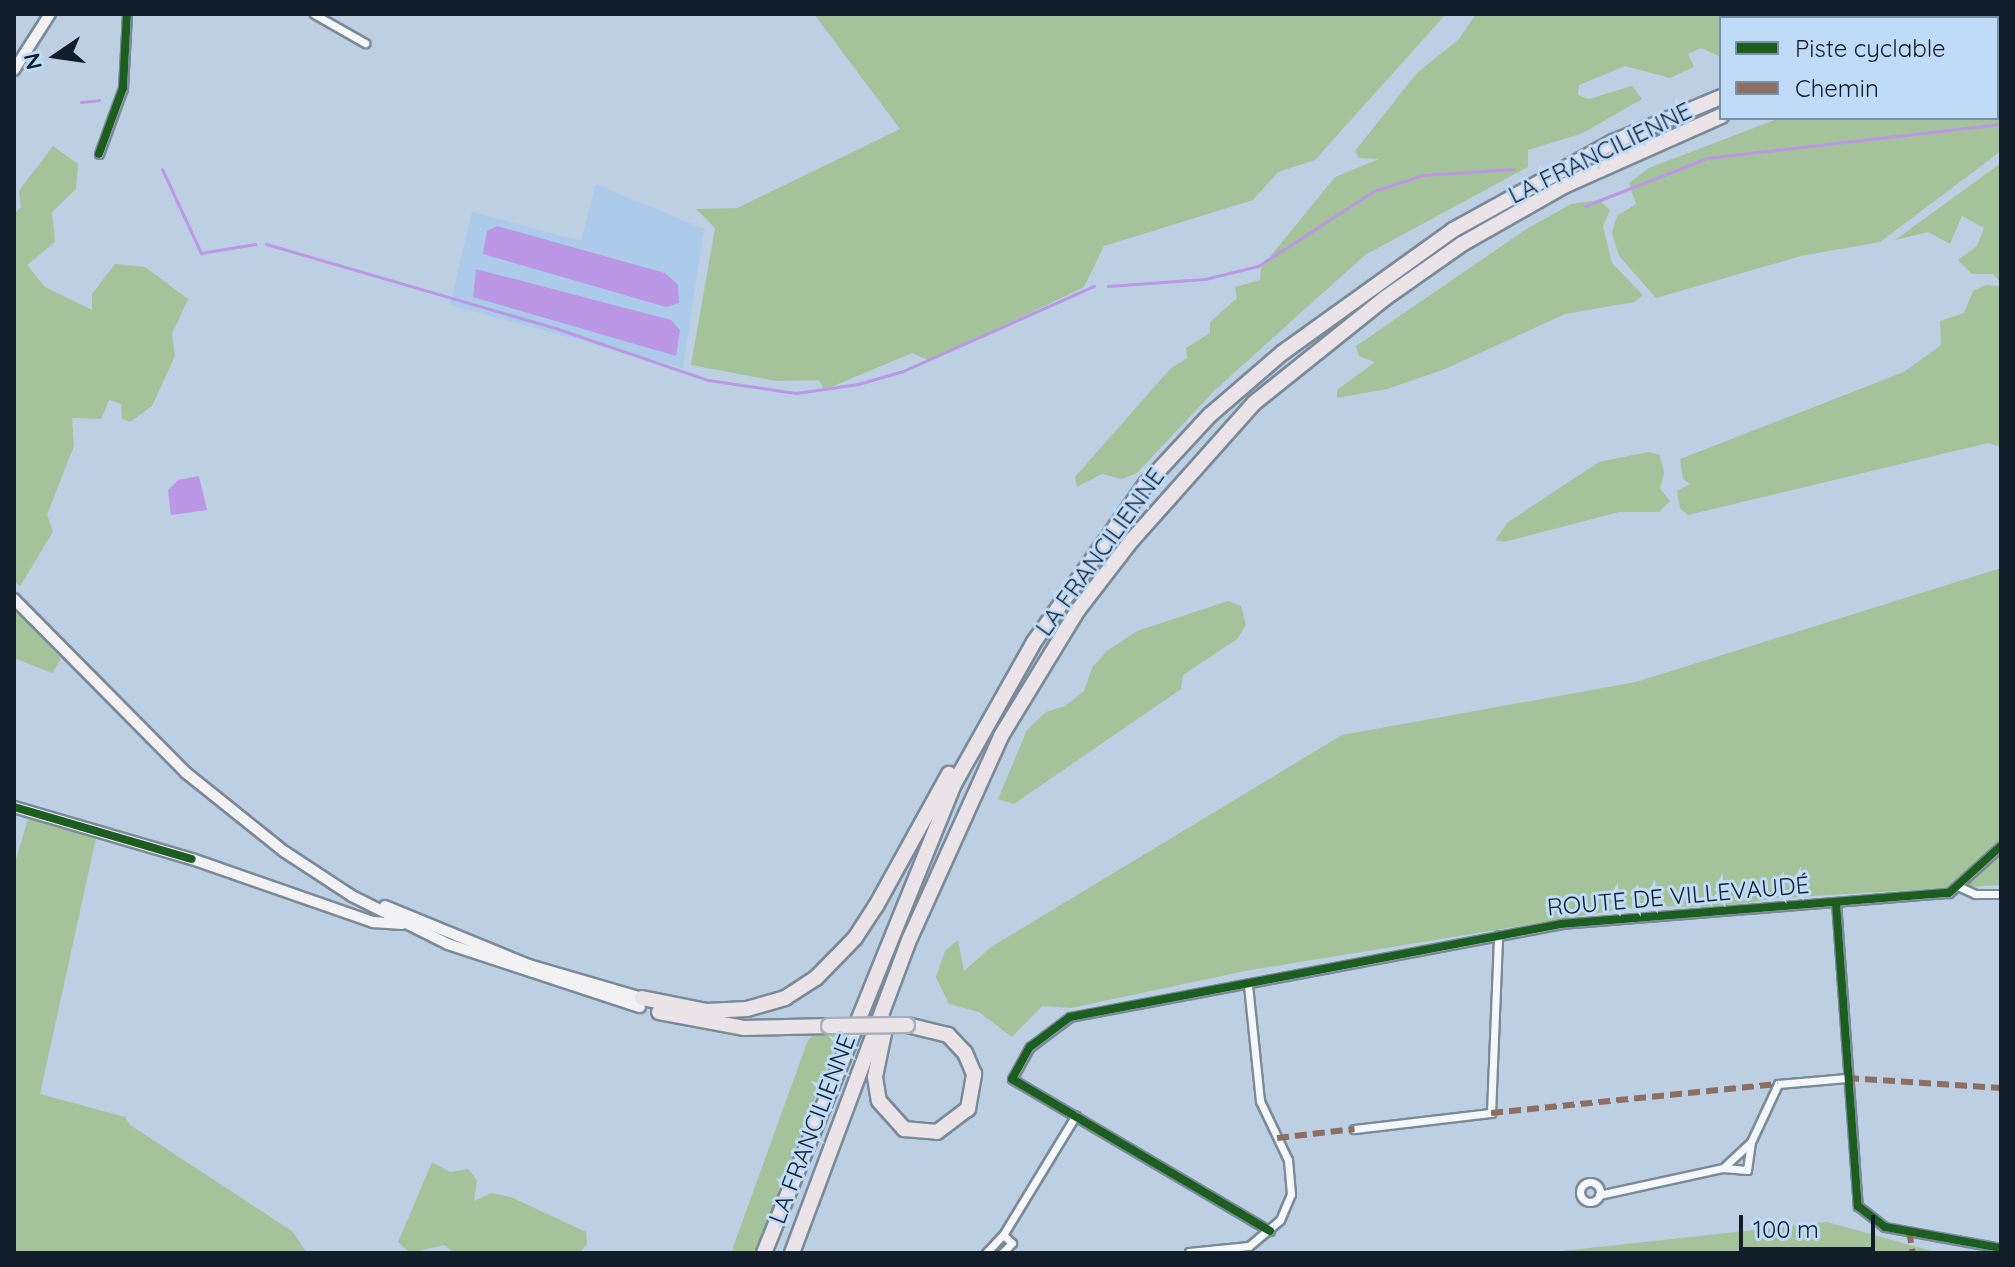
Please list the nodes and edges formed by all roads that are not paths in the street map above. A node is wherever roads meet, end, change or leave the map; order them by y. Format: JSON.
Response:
{"nodes":[{"id":1,"x":50,"y":14,"type":"edge"},
{"id":2,"x":127,"y":14,"type":"edge"},
{"id":3,"x":314,"y":14,"type":"edge"},
{"id":4,"x":365,"y":43,"type":"dead end"},
{"id":5,"x":14,"y":70,"type":"edge"},
{"id":6,"x":1719,"y":98,"type":"edge"},
{"id":7,"x":1719,"y":117,"type":"edge"},
{"id":8,"x":99,"y":154,"type":"dead end"},
{"id":9,"x":14,"y":588,"type":"edge"},
{"id":10,"x":14,"y":599,"type":"edge"},
{"id":11,"x":51,"y":634,"type":"junction"},
{"id":12,"x":971,"y":753,"type":"junction"},
{"id":13,"x":14,"y":807,"type":"edge"},
{"id":14,"x":2001,"y":846,"type":"edge"},
{"id":15,"x":318,"y":874,"type":"junction"},
{"id":16,"x":1960,"y":887,"type":"junction"},
{"id":17,"x":2001,"y":894,"type":"edge"},
{"id":18,"x":1836,"y":902,"type":"junction"},
{"id":19,"x":403,"y":923,"type":"junction"},
{"id":20,"x":1498,"y":935,"type":"junction"},
{"id":21,"x":1248,"y":984,"type":"junction"},
{"id":22,"x":641,"y":1002,"type":"junction"},
{"id":23,"x":881,"y":1011,"type":"junction"},
{"id":24,"x":1847,"y":1078,"type":"junction"},
{"id":25,"x":1076,"y":1115,"type":"junction"},
{"id":26,"x":1354,"y":1129,"type":"dead end"},
{"id":27,"x":1751,"y":1142,"type":"junction"},
{"id":28,"x":1723,"y":1168,"type":"junction"},
{"id":29,"x":1599,"y":1195,"type":"dead end"},
{"id":30,"x":1270,"y":1231,"type":"junction"},
{"id":31,"x":1003,"y":1235,"type":"junction"},
{"id":32,"x":2001,"y":1248,"type":"edge"},
{"id":33,"x":1189,"y":1252,"type":"edge"},
{"id":34,"x":764,"y":1253,"type":"edge"},
{"id":35,"x":792,"y":1253,"type":"edge"},
{"id":36,"x":986,"y":1253,"type":"edge"},
{"id":37,"x":1002,"y":1253,"type":"edge"}],
"edges":[{"from":1,"to":5,"type":"main road"},
{"from":2,"to":8,"type":"street"},
{"from":3,"to":4,"type":"street"},
{"from":6,"to":12,"type":"highway","name":"LA FRANCILIENNE"},
{"from":7,"to":23,"type":"highway","name":"LA FRANCILIENNE"},
{"from":9,"to":11,"type":"main road"},
{"from":10,"to":11,"type":"main road"},
{"from":11,"to":15,"type":"main road"},
{"from":12,"to":22,"type":"highway"},
{"from":12,"to":34,"type":"highway","name":"LA FRANCILIENNE"},
{"from":13,"to":19,"type":"main road"},
{"from":14,"to":16,"type":"street"},
{"from":15,"to":19,"type":"main road"},
{"from":15,"to":22,"type":"main road"},
{"from":16,"to":17,"type":"street"},
{"from":16,"to":18,"type":"street","name":"ROUTE DE VILLEVAUDÉ"},
{"from":18,"to":20,"type":"street","name":"ROUTE DE VILLEVAUDÉ"},
{"from":18,"to":24,"type":"street"},
{"from":19,"to":22,"type":"main road"},
{"from":20,"to":21,"type":"street","name":"ROUTE DE VILLEVAUDÉ"},
{"from":20,"to":26,"type":"street"},
{"from":21,"to":25,"type":"street","name":"ROUTE DE VILLEVAUDÉ"},
{"from":21,"to":30,"type":"street"},
{"from":22,"to":23,"type":"highway","bridge":true},
{"from":23,"to":35,"type":"highway","name":"LA FRANCILIENNE"},
{"from":24,"to":27,"type":"street"},
{"from":24,"to":32,"type":"street"},
{"from":25,"to":30,"type":"street"},
{"from":25,"to":31,"type":"street"},
{"from":27,"to":28,"type":"street"},
{"from":27,"to":28,"type":"street"},
{"from":28,"to":29,"type":"street"},
{"from":30,"to":33,"type":"street"},
{"from":31,"to":36,"type":"street"},
{"from":31,"to":37,"type":"street"}]}
